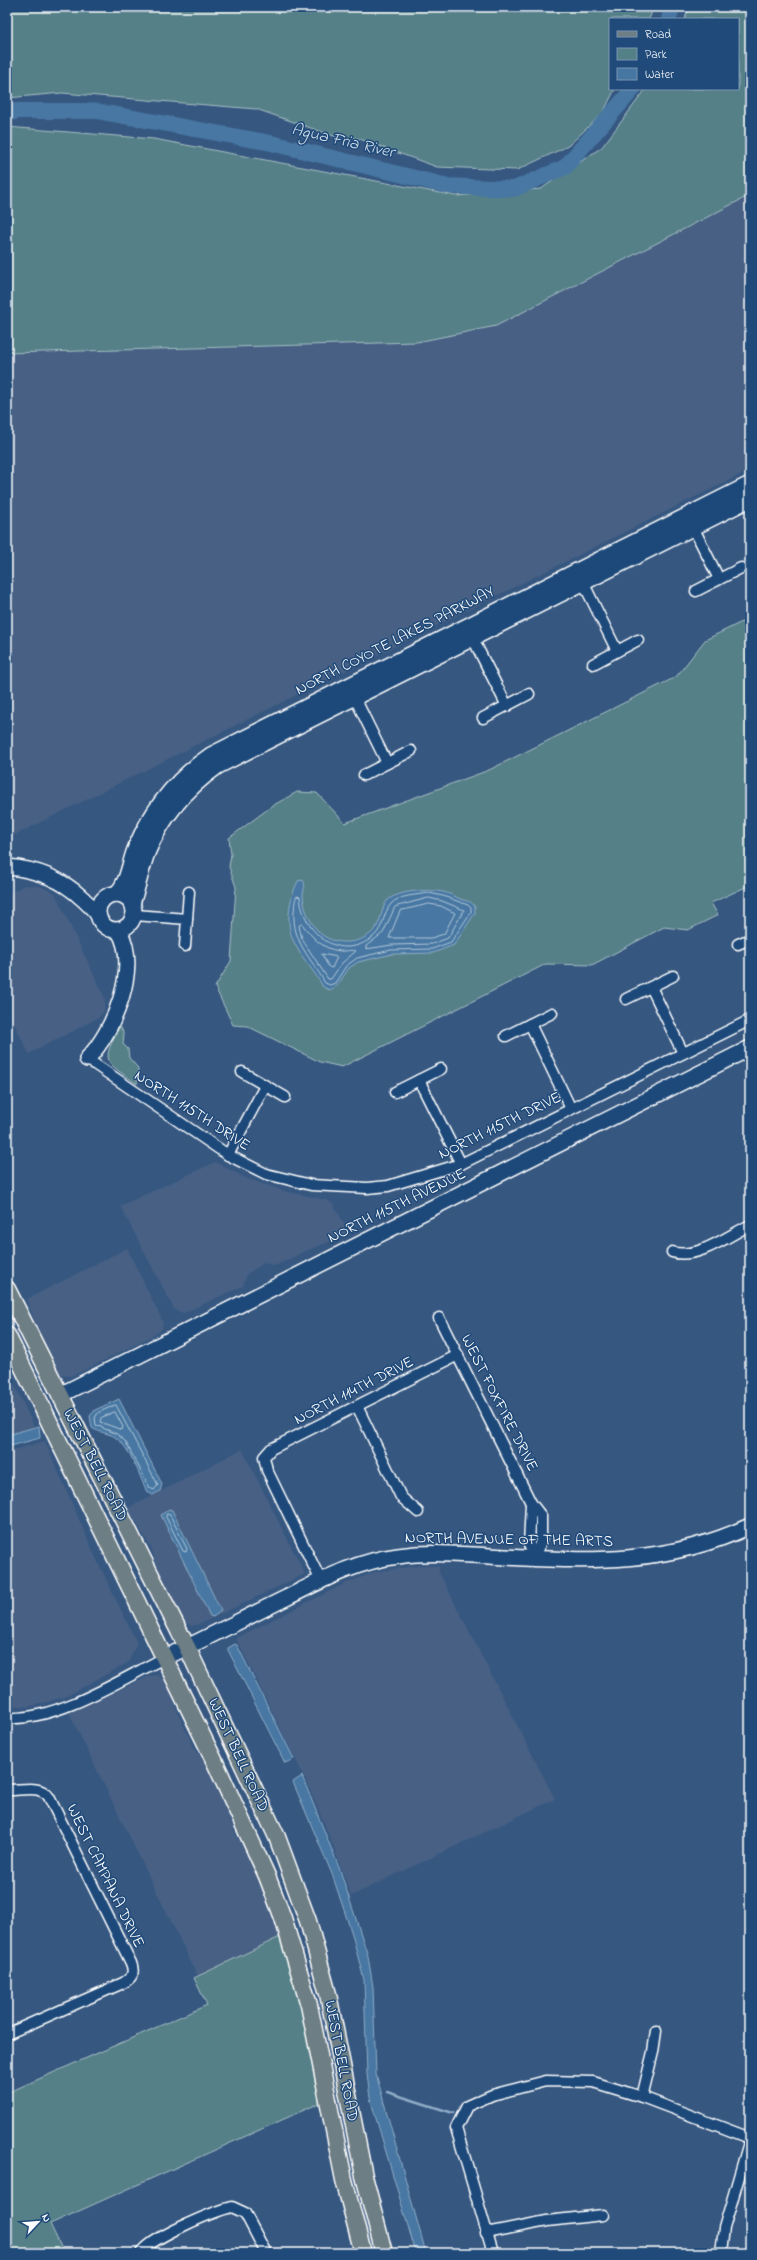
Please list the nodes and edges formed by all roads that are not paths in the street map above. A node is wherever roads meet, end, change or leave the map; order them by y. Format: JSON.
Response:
{"nodes":[{"id":1,"x":750,"y":484,"type":"edge"},
{"id":2,"x":750,"y":499,"type":"edge"},
{"id":3,"x":690,"y":522,"type":"junction"},
{"id":4,"x":741,"y":568,"type":"dead end"},
{"id":5,"x":580,"y":576,"type":"junction"},
{"id":6,"x":719,"y":579,"type":"junction"},
{"id":7,"x":696,"y":591,"type":"dead end"},
{"id":8,"x":470,"y":632,"type":"junction"},
{"id":9,"x":638,"y":640,"type":"dead end"},
{"id":10,"x":617,"y":651,"type":"junction"},
{"id":11,"x":593,"y":664,"type":"dead end"},
{"id":12,"x":352,"y":691,"type":"junction"},
{"id":13,"x":529,"y":694,"type":"dead end"},
{"id":14,"x":507,"y":706,"type":"junction"},
{"id":15,"x":483,"y":718,"type":"dead end"},
{"id":16,"x":411,"y":751,"type":"dead end"},
{"id":17,"x":387,"y":763,"type":"junction"},
{"id":18,"x":364,"y":775,"type":"dead end"},
{"id":19,"x":7,"y":867,"type":"edge"},
{"id":20,"x":73,"y":889,"type":"junction"},
{"id":21,"x":189,"y":892,"type":"dead end"},
{"id":22,"x":116,"y":894,"type":"junction"},
{"id":23,"x":102,"y":900,"type":"junction"},
{"id":24,"x":133,"y":909,"type":"junction"},
{"id":25,"x":187,"y":919,"type":"junction"},
{"id":26,"x":101,"y":921,"type":"junction"},
{"id":27,"x":119,"y":931,"type":"junction"},
{"id":28,"x":750,"y":939,"type":"edge"},
{"id":29,"x":738,"y":944,"type":"dead end"},
{"id":30,"x":185,"y":946,"type":"dead end"},
{"id":31,"x":125,"y":974,"type":"junction"},
{"id":32,"x":674,"y":976,"type":"dead end"},
{"id":33,"x":651,"y":987,"type":"junction"},
{"id":34,"x":626,"y":999,"type":"dead end"},
{"id":35,"x":552,"y":1014,"type":"dead end"},
{"id":36,"x":750,"y":1020,"type":"edge"},
{"id":37,"x":530,"y":1024,"type":"junction"},
{"id":38,"x":506,"y":1036,"type":"dead end"},
{"id":39,"x":750,"y":1048,"type":"edge"},
{"id":40,"x":683,"y":1053,"type":"junction"},
{"id":41,"x":88,"y":1059,"type":"joint"},
{"id":42,"x":441,"y":1069,"type":"dead end"},
{"id":43,"x":242,"y":1072,"type":"dead end"},
{"id":44,"x":420,"y":1080,"type":"junction"},
{"id":45,"x":265,"y":1086,"type":"junction"},
{"id":46,"x":395,"y":1092,"type":"dead end"},
{"id":47,"x":285,"y":1097,"type":"dead end"},
{"id":48,"x":571,"y":1109,"type":"junction"},
{"id":49,"x":228,"y":1155,"type":"junction"},
{"id":50,"x":461,"y":1164,"type":"junction"},
{"id":51,"x":750,"y":1226,"type":"edge"},
{"id":52,"x":672,"y":1252,"type":"dead end"},
{"id":53,"x":7,"y":1288,"type":"edge"},
{"id":54,"x":7,"y":1313,"type":"edge"},
{"id":55,"x":439,"y":1318,"type":"dead end"},
{"id":56,"x":7,"y":1335,"type":"edge"},
{"id":57,"x":458,"y":1356,"type":"junction"},
{"id":58,"x":60,"y":1394,"type":"junction"},
{"id":59,"x":357,"y":1406,"type":"junction"},
{"id":60,"x":418,"y":1512,"type":"dead end"},
{"id":61,"x":750,"y":1526,"type":"edge"},
{"id":62,"x":536,"y":1559,"type":"junction"},
{"id":63,"x":321,"y":1581,"type":"junction"},
{"id":64,"x":187,"y":1647,"type":"junction"},
{"id":65,"x":164,"y":1658,"type":"junction"},
{"id":66,"x":7,"y":1718,"type":"edge"},
{"id":67,"x":7,"y":1790,"type":"edge"},
{"id":68,"x":656,"y":2031,"type":"dead end"},
{"id":69,"x":7,"y":2034,"type":"edge"},
{"id":70,"x":642,"y":2097,"type":"junction"},
{"id":71,"x":750,"y":2138,"type":"edge"},
{"id":72,"x":603,"y":2215,"type":"dead end"},
{"id":73,"x":486,"y":2233,"type":"junction"},
{"id":74,"x":143,"y":2251,"type":"edge"},
{"id":75,"x":266,"y":2253,"type":"edge"},
{"id":76,"x":363,"y":2253,"type":"edge"},
{"id":77,"x":384,"y":2253,"type":"edge"},
{"id":78,"x":493,"y":2253,"type":"edge"},
{"id":79,"x":721,"y":2253,"type":"edge"}],
"edges":[{"from":1,"to":3,"type":"street","name":"NORTH COYOTE LAKES PARKWAY"},
{"from":2,"to":3,"type":"street","name":"NORTH COYOTE LAKES PARKWAY"},
{"from":3,"to":5,"type":"street","name":"NORTH COYOTE LAKES PARKWAY"},
{"from":3,"to":6,"type":"street"},
{"from":4,"to":6,"type":"street"},
{"from":5,"to":8,"type":"street","name":"NORTH COYOTE LAKES PARKWAY"},
{"from":5,"to":10,"type":"street"},
{"from":6,"to":7,"type":"street"},
{"from":8,"to":12,"type":"street","name":"NORTH COYOTE LAKES PARKWAY"},
{"from":8,"to":14,"type":"street"},
{"from":9,"to":10,"type":"street"},
{"from":10,"to":11,"type":"street"},
{"from":12,"to":17,"type":"street"},
{"from":12,"to":22,"type":"street","name":"NORTH COYOTE LAKES PARKWAY"},
{"from":12,"to":24,"type":"street","name":"NORTH COYOTE LAKES PARKWAY"},
{"from":13,"to":14,"type":"street"},
{"from":14,"to":15,"type":"street"},
{"from":16,"to":17,"type":"street"},
{"from":17,"to":18,"type":"street"},
{"from":19,"to":20,"type":"street"},
{"from":20,"to":23,"type":"street"},
{"from":20,"to":26,"type":"street"},
{"from":21,"to":25,"type":"street"},
{"from":22,"to":23,"type":"street"},
{"from":22,"to":24,"type":"street"},
{"from":23,"to":26,"type":"street"},
{"from":24,"to":25,"type":"street"},
{"from":24,"to":27,"type":"street"},
{"from":25,"to":30,"type":"street"},
{"from":26,"to":27,"type":"street"},
{"from":26,"to":31,"type":"street"},
{"from":27,"to":31,"type":"street"},
{"from":28,"to":29,"type":"street"},
{"from":31,"to":41,"type":"street"},
{"from":32,"to":33,"type":"street"},
{"from":33,"to":34,"type":"street"},
{"from":33,"to":40,"type":"street"},
{"from":35,"to":37,"type":"street"},
{"from":36,"to":40,"type":"street","name":"NORTH 115TH DRIVE"},
{"from":37,"to":38,"type":"street"},
{"from":37,"to":48,"type":"street"},
{"from":39,"to":58,"type":"street","name":"NORTH 115TH AVENUE"},
{"from":40,"to":48,"type":"street","name":"NORTH 115TH DRIVE"},
{"from":41,"to":49,"type":"street","name":"NORTH 115TH DRIVE"},
{"from":42,"to":44,"type":"street"},
{"from":43,"to":45,"type":"street"},
{"from":44,"to":46,"type":"street"},
{"from":44,"to":50,"type":"street"},
{"from":45,"to":47,"type":"street"},
{"from":45,"to":49,"type":"street"},
{"from":48,"to":50,"type":"street","name":"NORTH 115TH DRIVE"},
{"from":49,"to":50,"type":"street","name":"NORTH 115TH DRIVE"},
{"from":51,"to":52,"type":"street"},
{"from":53,"to":58,"type":"main road","name":"WEST BELL ROAD"},
{"from":54,"to":58,"type":"main road"},
{"from":55,"to":57,"type":"street","name":"WEST FOXFIRE DRIVE"},
{"from":56,"to":65,"type":"main road","name":"WEST BELL ROAD"},
{"from":57,"to":59,"type":"street","name":"NORTH 114TH DRIVE"},
{"from":57,"to":62,"type":"street","name":"WEST FOXFIRE DRIVE"},
{"from":58,"to":64,"type":"main road","name":"WEST BELL ROAD"},
{"from":59,"to":60,"type":"street"},
{"from":59,"to":63,"type":"street","name":"NORTH 114TH DRIVE"},
{"from":61,"to":62,"type":"street","name":"NORTH AVENUE OF THE ARTS"},
{"from":62,"to":63,"type":"street","name":"NORTH AVENUE OF THE ARTS"},
{"from":63,"to":64,"type":"street","name":"NORTH AVENUE OF THE ARTS"},
{"from":64,"to":65,"type":"street","name":"NORTH AVENUE OF THE ARTS"},
{"from":64,"to":77,"type":"main road","name":"WEST BELL ROAD"},
{"from":65,"to":66,"type":"street"},
{"from":65,"to":76,"type":"main road","name":"WEST BELL ROAD"},
{"from":67,"to":69,"type":"street","name":"WEST CAMPANA DRIVE"},
{"from":68,"to":70,"type":"street"},
{"from":70,"to":71,"type":"street"},
{"from":70,"to":73,"type":"street"},
{"from":71,"to":79,"type":"street"},
{"from":72,"to":73,"type":"street"},
{"from":73,"to":78,"type":"street"},
{"from":74,"to":75,"type":"street"}]}
